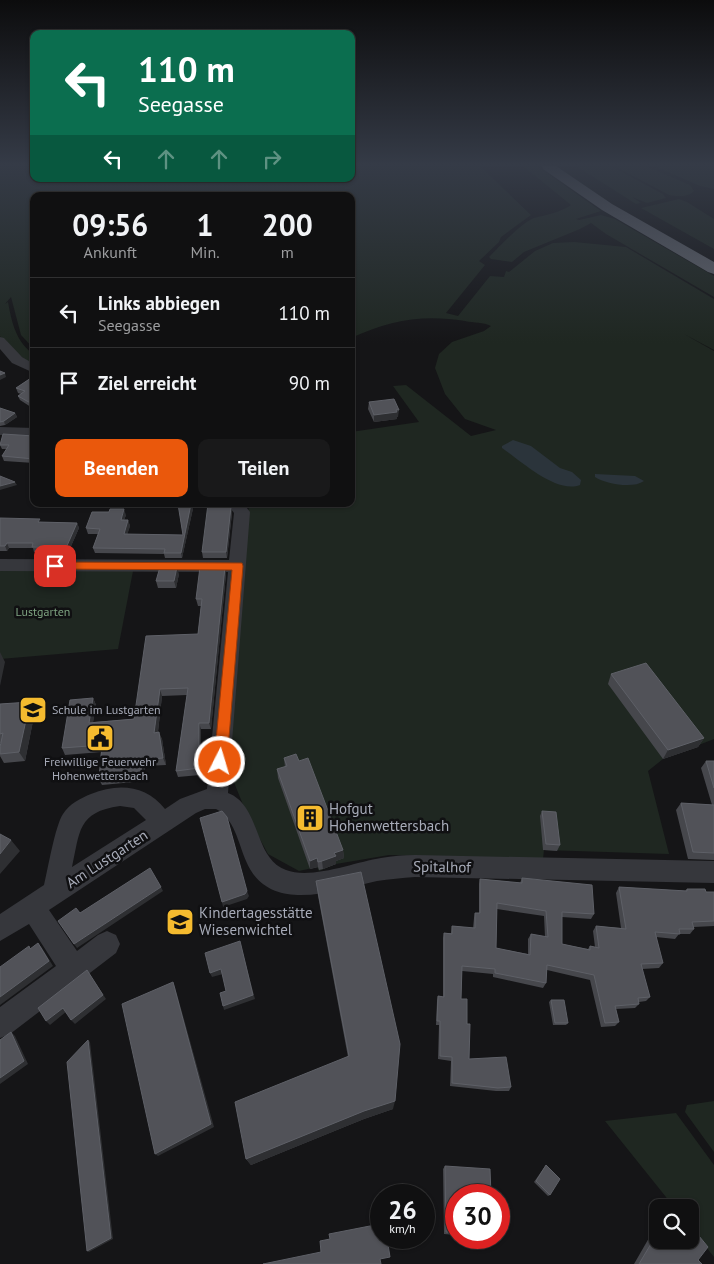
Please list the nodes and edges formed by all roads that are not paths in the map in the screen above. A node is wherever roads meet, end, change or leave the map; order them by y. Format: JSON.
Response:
{"nodes":[{"id":1,"x":639,"y":225,"type":"edge"},
{"id":2,"x":660,"y":225,"type":"edge"},
{"id":3,"x":714,"y":256,"type":"edge"},
{"id":4,"x":714,"y":269,"type":"edge"},
{"id":5,"x":0,"y":341,"type":"edge"},
{"id":6,"x":30,"y":367,"type":"edge"},
{"id":7,"x":0,"y":431,"type":"edge"},
{"id":8,"x":30,"y":432,"type":"edge"},
{"id":9,"x":238,"y":508,"type":"edge"},
{"id":10,"x":0,"y":565,"type":"edge"},
{"id":11,"x":238,"y":566,"type":"junction"},
{"id":12,"x":217,"y":797,"type":"junction"},
{"id":13,"x":162,"y":823,"type":"junction"},
{"id":14,"x":714,"y":872,"type":"edge"},
{"id":15,"x":55,"y":892,"type":"junction"},
{"id":16,"x":32,"y":907,"type":"junction"},
{"id":17,"x":0,"y":928,"type":"edge"},
{"id":18,"x":107,"y":944,"type":"dead end"},
{"id":19,"x":73,"y":968,"type":"junction"},
{"id":20,"x":0,"y":1024,"type":"edge"}],
"edges":[{"from":1,"to":4,"type":"highway"},
{"from":2,"to":3,"type":"highway"},
{"from":5,"to":6,"type":"street"},
{"from":7,"to":8,"type":"street"},
{"from":9,"to":11,"type":"street"},
{"from":10,"to":11,"type":"street"},
{"from":11,"to":12,"type":"street"},
{"from":12,"to":13,"type":"street","name":"Am Lustgarten"},
{"from":12,"to":14,"type":"street","name":"Spitalhof"},
{"from":13,"to":15,"type":"street","name":"Am Lustgarten"},
{"from":13,"to":15,"type":"street"},
{"from":15,"to":16,"type":"street","name":"Am Lustgarten"},
{"from":16,"to":17,"type":"street","name":"Am Lustgarten"},
{"from":16,"to":19,"type":"street"},
{"from":18,"to":19,"type":"street"},
{"from":19,"to":20,"type":"street"}]}
